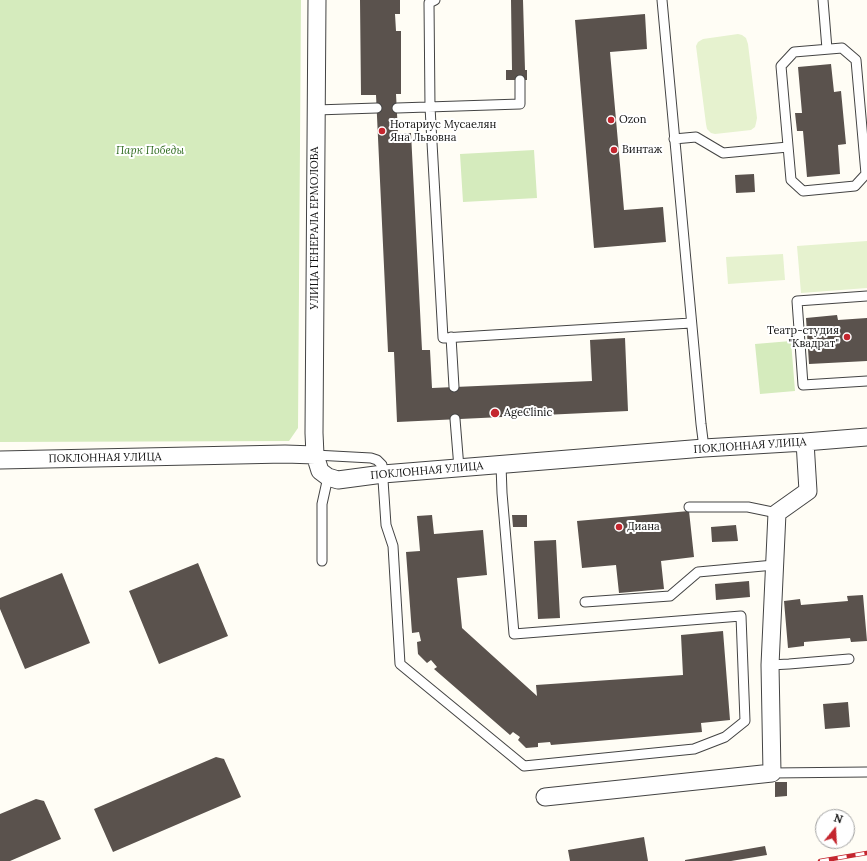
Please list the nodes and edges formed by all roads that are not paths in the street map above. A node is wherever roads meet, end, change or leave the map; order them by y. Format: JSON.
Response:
{"nodes":[{"id":1,"x":317,"y":0,"type":"edge"},
{"id":2,"x":435,"y":0,"type":"edge"},
{"id":3,"x":662,"y":0,"type":"edge"},
{"id":4,"x":823,"y":0,"type":"edge"},
{"id":5,"x":827,"y":49,"type":"junction"},
{"id":6,"x":520,"y":80,"type":"dead end"},
{"id":7,"x":430,"y":107,"type":"junction"},
{"id":8,"x":376,"y":108,"type":"dead end"},
{"id":9,"x":397,"y":108,"type":"dead end"},
{"id":10,"x":316,"y":110,"type":"junction"},
{"id":11,"x":674,"y":139,"type":"junction"},
{"id":12,"x":788,"y":147,"type":"junction"},
{"id":13,"x":867,"y":296,"type":"edge"},
{"id":14,"x":691,"y":323,"type":"junction"},
{"id":15,"x":451,"y":337,"type":"junction"},
{"id":16,"x":867,"y":381,"type":"edge"},
{"id":17,"x":454,"y":387,"type":"dead end"},
{"id":18,"x":455,"y":419,"type":"dead end"},
{"id":19,"x":867,"y":437,"type":"edge"},
{"id":20,"x":805,"y":442,"type":"junction"},
{"id":21,"x":704,"y":448,"type":"junction"},
{"id":22,"x":314,"y":455,"type":"junction"},
{"id":23,"x":0,"y":460,"type":"edge"},
{"id":24,"x":501,"y":465,"type":"junction"},
{"id":25,"x":459,"y":468,"type":"junction"},
{"id":26,"x":383,"y":474,"type":"junction"},
{"id":27,"x":328,"y":477,"type":"junction"},
{"id":28,"x":689,"y":507,"type":"dead end"},
{"id":29,"x":778,"y":513,"type":"junction"},
{"id":30,"x":322,"y":561,"type":"dead end"},
{"id":31,"x":774,"y":565,"type":"junction"},
{"id":32,"x":585,"y":602,"type":"dead end"},
{"id":33,"x":850,"y":659,"type":"dead end"},
{"id":34,"x":770,"y":665,"type":"junction"},
{"id":35,"x":867,"y":772,"type":"edge"},
{"id":36,"x":772,"y":773,"type":"junction"},
{"id":37,"x":545,"y":797,"type":"dead end"}],
"edges":[{"from":1,"to":10,"type":"street","name":"УЛИЦА ГЕНЕРАЛА ЕРМОЛОВА"},
{"from":2,"to":7,"type":"lane"},
{"from":3,"to":11,"type":"lane"},
{"from":4,"to":5,"type":"lane"},
{"from":5,"to":12,"type":"lane"},
{"from":5,"to":12,"type":"lane"},
{"from":6,"to":7,"type":"lane"},
{"from":7,"to":9,"type":"lane"},
{"from":7,"to":15,"type":"lane"},
{"from":8,"to":10,"type":"lane"},
{"from":10,"to":22,"type":"street","name":"УЛИЦА ГЕНЕРАЛА ЕРМОЛОВА"},
{"from":11,"to":12,"type":"lane"},
{"from":11,"to":14,"type":"lane"},
{"from":13,"to":16,"type":"lane"},
{"from":14,"to":15,"type":"lane"},
{"from":14,"to":21,"type":"lane"},
{"from":15,"to":17,"type":"lane"},
{"from":18,"to":25,"type":"lane"},
{"from":19,"to":20,"type":"street","name":"ПОКЛОННАЯ УЛИЦА"},
{"from":20,"to":21,"type":"street","name":"ПОКЛОННАЯ УЛИЦА"},
{"from":20,"to":29,"type":"street"},
{"from":21,"to":24,"type":"street","name":"ПОКЛОННАЯ УЛИЦА"},
{"from":22,"to":23,"type":"street","name":"ПОКЛОННАЯ УЛИЦА"},
{"from":22,"to":26,"type":"lane"},
{"from":22,"to":27,"type":"street"},
{"from":24,"to":25,"type":"street","name":"ПОКЛОННАЯ УЛИЦА"},
{"from":24,"to":26,"type":"lane"},
{"from":25,"to":26,"type":"street","name":"ПОКЛОННАЯ УЛИЦА"},
{"from":26,"to":27,"type":"street","name":"ПОКЛОННАЯ УЛИЦА"},
{"from":27,"to":30,"type":"lane"},
{"from":28,"to":29,"type":"lane"},
{"from":29,"to":31,"type":"street"},
{"from":31,"to":32,"type":"lane"},
{"from":31,"to":34,"type":"street"},
{"from":33,"to":34,"type":"lane"},
{"from":34,"to":36,"type":"street"},
{"from":35,"to":36,"type":"lane"},
{"from":36,"to":37,"type":"street"}]}
